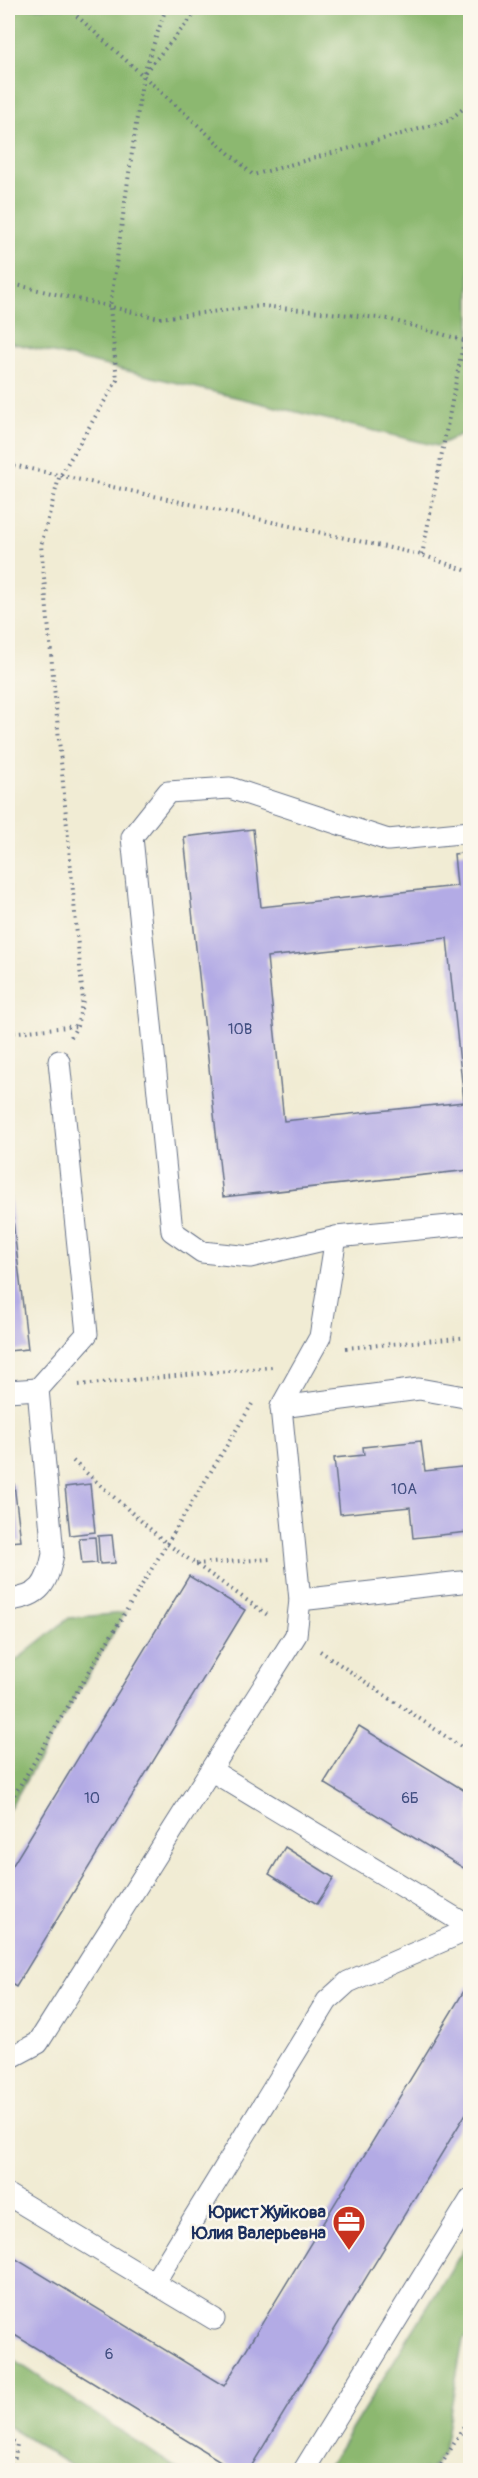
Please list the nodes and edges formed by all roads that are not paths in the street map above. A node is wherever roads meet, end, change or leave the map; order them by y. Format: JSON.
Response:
{"nodes":[{"id":1,"x":471,"y":832,"type":"edge"},
{"id":2,"x":58,"y":1061,"type":"road end"},
{"id":3,"x":471,"y":1224,"type":"edge"},
{"id":4,"x":336,"y":1237,"type":"junction"},
{"id":5,"x":38,"y":1389,"type":"junction"},
{"id":6,"x":8,"y":1391,"type":"edge"},
{"id":7,"x":471,"y":1398,"type":"edge"},
{"id":8,"x":281,"y":1407,"type":"junction"},
{"id":9,"x":471,"y":1581,"type":"edge"},
{"id":10,"x":8,"y":1600,"type":"edge"},
{"id":11,"x":300,"y":1600,"type":"junction"},
{"id":12,"x":212,"y":1771,"type":"junction"},
{"id":13,"x":471,"y":1928,"type":"edge"},
{"id":14,"x":8,"y":2060,"type":"edge"},
{"id":15,"x":8,"y":2195,"type":"edge"},
{"id":16,"x":471,"y":2200,"type":"edge"},
{"id":17,"x":154,"y":2283,"type":"junction"},
{"id":18,"x":214,"y":2319,"type":"dead end"},
{"id":19,"x":303,"y":2470,"type":"edge"}],
"edges":[{"from":1,"to":4,"type":"lane"},
{"from":2,"to":5,"type":"lane"},
{"from":3,"to":4,"type":"lane"},
{"from":4,"to":8,"type":"lane"},
{"from":5,"to":6,"type":"lane"},
{"from":5,"to":10,"type":"lane"},
{"from":7,"to":8,"type":"lane"},
{"from":8,"to":11,"type":"lane"},
{"from":9,"to":11,"type":"lane"},
{"from":11,"to":12,"type":"lane"},
{"from":12,"to":13,"type":"lane"},
{"from":12,"to":14,"type":"lane"},
{"from":13,"to":17,"type":"lane"},
{"from":15,"to":17,"type":"lane"},
{"from":16,"to":19,"type":"lane"},
{"from":17,"to":18,"type":"lane"}]}
